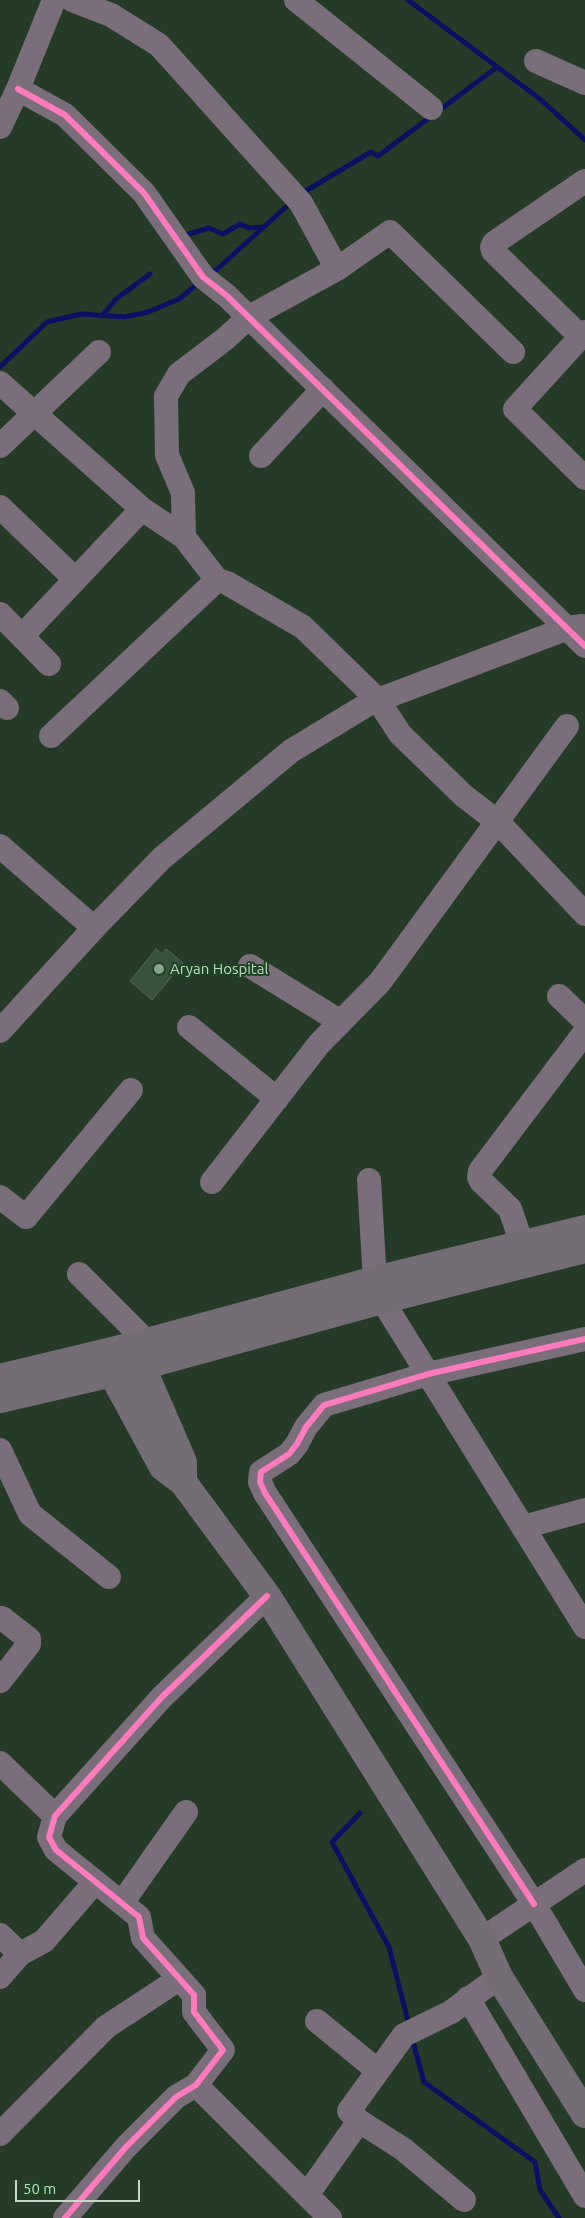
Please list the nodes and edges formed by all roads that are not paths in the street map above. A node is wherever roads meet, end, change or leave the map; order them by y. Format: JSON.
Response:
{"nodes":[{"id":1,"x":54,"y":0,"type":"edge"},
{"id":2,"x":72,"y":0,"type":"edge"},
{"id":3,"x":296,"y":0,"type":"edge"},
{"id":4,"x":536,"y":61,"type":"dead end"},
{"id":5,"x":585,"y":83,"type":"edge"},
{"id":6,"x":18,"y":89,"type":"junction"},
{"id":7,"x":431,"y":108,"type":"dead end"},
{"id":8,"x":0,"y":127,"type":"edge"},
{"id":9,"x":585,"y":181,"type":"edge"},
{"id":10,"x":337,"y":269,"type":"junction"},
{"id":11,"x":249,"y":317,"type":"junction"},
{"id":12,"x":584,"y":334,"type":"edge"},
{"id":13,"x":100,"y":352,"type":"dead end"},
{"id":14,"x":513,"y":352,"type":"dead end"},
{"id":15,"x":0,"y":382,"type":"edge"},
{"id":16,"x":323,"y":389,"type":"junction"},
{"id":17,"x":34,"y":414,"type":"junction"},
{"id":18,"x":0,"y":446,"type":"edge"},
{"id":19,"x":262,"y":456,"type":"dead end"},
{"id":20,"x":585,"y":478,"type":"edge"},
{"id":21,"x":0,"y":507,"type":"edge"},
{"id":22,"x":142,"y":509,"type":"junction"},
{"id":23,"x":184,"y":537,"type":"junction"},
{"id":24,"x":75,"y":579,"type":"junction"},
{"id":25,"x":217,"y":580,"type":"junction"},
{"id":26,"x":0,"y":614,"type":"edge"},
{"id":27,"x":576,"y":626,"type":"edge"},
{"id":28,"x":22,"y":636,"type":"junction"},
{"id":29,"x":585,"y":646,"type":"edge"},
{"id":30,"x":49,"y":664,"type":"dead end"},
{"id":31,"x":378,"y":700,"type":"junction"},
{"id":32,"x":567,"y":726,"type":"dead end"},
{"id":33,"x":51,"y":736,"type":"dead end"},
{"id":34,"x":498,"y":822,"type":"junction"},
{"id":35,"x":0,"y":846,"type":"edge"},
{"id":36,"x":585,"y":914,"type":"edge"},
{"id":37,"x":94,"y":928,"type":"junction"},
{"id":38,"x":250,"y":966,"type":"dead end"},
{"id":39,"x":559,"y":996,"type":"dead end"},
{"id":40,"x":585,"y":1021,"type":"edge"},
{"id":41,"x":341,"y":1022,"type":"junction"},
{"id":42,"x":189,"y":1027,"type":"dead end"},
{"id":43,"x":0,"y":1031,"type":"edge"},
{"id":44,"x":585,"y":1032,"type":"edge"},
{"id":45,"x":131,"y":1090,"type":"dead end"},
{"id":46,"x":277,"y":1099,"type":"junction"},
{"id":47,"x":369,"y":1180,"type":"dead end"},
{"id":48,"x":212,"y":1182,"type":"dead end"},
{"id":49,"x":1,"y":1200,"type":"edge"},
{"id":50,"x":585,"y":1229,"type":"edge"},
{"id":51,"x":585,"y":1249,"type":"edge"},
{"id":52,"x":524,"y":1253,"type":"junction"},
{"id":53,"x":79,"y":1274,"type":"dead end"},
{"id":54,"x":379,"y":1290,"type":"junction"},
{"id":55,"x":585,"y":1339,"type":"edge"},
{"id":56,"x":140,"y":1351,"type":"junction"},
{"id":57,"x":109,"y":1363,"type":"junction"},
{"id":58,"x":428,"y":1374,"type":"junction"},
{"id":59,"x":0,"y":1378,"type":"edge"},
{"id":60,"x":0,"y":1399,"type":"edge"},
{"id":61,"x":0,"y":1450,"type":"edge"},
{"id":62,"x":183,"y":1482,"type":"junction"},
{"id":63,"x":585,"y":1510,"type":"edge"},
{"id":64,"x":523,"y":1527,"type":"junction"},
{"id":65,"x":109,"y":1577,"type":"dead end"},
{"id":66,"x":267,"y":1596,"type":"junction"},
{"id":67,"x":2,"y":1618,"type":"dead end"},
{"id":68,"x":585,"y":1627,"type":"edge"},
{"id":69,"x":0,"y":1680,"type":"edge"},
{"id":70,"x":0,"y":1763,"type":"edge"},
{"id":71,"x":186,"y":1812,"type":"dead end"},
{"id":72,"x":55,"y":1816,"type":"junction"},
{"id":73,"x":585,"y":1870,"type":"edge"},
{"id":74,"x":95,"y":1882,"type":"junction"},
{"id":75,"x":122,"y":1903,"type":"junction"},
{"id":76,"x":534,"y":1904,"type":"junction"},
{"id":77,"x":0,"y":1935,"type":"edge"},
{"id":78,"x":482,"y":1940,"type":"junction"},
{"id":79,"x":20,"y":1954,"type":"junction"},
{"id":80,"x":0,"y":1977,"type":"edge"},
{"id":81,"x":499,"y":1977,"type":"junction"},
{"id":82,"x":179,"y":1978,"type":"junction"},
{"id":83,"x":585,"y":1990,"type":"edge"},
{"id":84,"x":468,"y":1998,"type":"junction"},
{"id":85,"x":317,"y":2021,"type":"dead end"},
{"id":86,"x":378,"y":2071,"type":"junction"},
{"id":87,"x":196,"y":2085,"type":"junction"},
{"id":88,"x":585,"y":2114,"type":"edge"},
{"id":89,"x":359,"y":2122,"type":"junction"},
{"id":90,"x":0,"y":2134,"type":"edge"},
{"id":91,"x":307,"y":2194,"type":"junction"},
{"id":92,"x":585,"y":2196,"type":"edge"},
{"id":93,"x":464,"y":2200,"type":"dead end"},
{"id":94,"x":64,"y":2218,"type":"edge"},
{"id":95,"x":330,"y":2218,"type":"edge"}],
"edges":[{"from":1,"to":6,"type":"street"},
{"from":2,"to":10,"type":"street"},
{"from":3,"to":7,"type":"street"},
{"from":4,"to":5,"type":"street"},
{"from":6,"to":8,"type":"street"},
{"from":6,"to":11,"type":"street"},
{"from":9,"to":12,"type":"street"},
{"from":10,"to":11,"type":"street"},
{"from":10,"to":14,"type":"street"},
{"from":11,"to":16,"type":"street"},
{"from":11,"to":23,"type":"street"},
{"from":12,"to":20,"type":"street"},
{"from":13,"to":17,"type":"street"},
{"from":15,"to":17,"type":"street"},
{"from":16,"to":19,"type":"street"},
{"from":16,"to":27,"type":"street"},
{"from":17,"to":18,"type":"street"},
{"from":17,"to":22,"type":"street"},
{"from":21,"to":24,"type":"street"},
{"from":22,"to":23,"type":"street"},
{"from":22,"to":24,"type":"street"},
{"from":23,"to":25,"type":"street"},
{"from":24,"to":28,"type":"street"},
{"from":25,"to":31,"type":"street"},
{"from":25,"to":33,"type":"street"},
{"from":26,"to":28,"type":"street"},
{"from":27,"to":29,"type":"street"},
{"from":27,"to":31,"type":"street"},
{"from":28,"to":30,"type":"street"},
{"from":31,"to":34,"type":"street"},
{"from":31,"to":37,"type":"street"},
{"from":32,"to":34,"type":"street"},
{"from":34,"to":36,"type":"street"},
{"from":34,"to":41,"type":"street"},
{"from":35,"to":37,"type":"street"},
{"from":37,"to":43,"type":"street"},
{"from":38,"to":41,"type":"street"},
{"from":39,"to":40,"type":"street"},
{"from":41,"to":46,"type":"street"},
{"from":42,"to":46,"type":"street"},
{"from":44,"to":52,"type":"street"},
{"from":45,"to":49,"type":"street"},
{"from":46,"to":48,"type":"street"},
{"from":47,"to":54,"type":"street"},
{"from":50,"to":52,"type":"main road"},
{"from":51,"to":52,"type":"main road"},
{"from":52,"to":54,"type":"main road"},
{"from":53,"to":56,"type":"street"},
{"from":54,"to":56,"type":"main road"},
{"from":54,"to":58,"type":"street"},
{"from":55,"to":58,"type":"street"},
{"from":56,"to":57,"type":"main road"},
{"from":56,"to":62,"type":"main road"},
{"from":57,"to":59,"type":"main road"},
{"from":57,"to":60,"type":"main road"},
{"from":57,"to":62,"type":"main road"},
{"from":58,"to":64,"type":"street"},
{"from":58,"to":76,"type":"street"},
{"from":61,"to":65,"type":"street"},
{"from":62,"to":66,"type":"main road"},
{"from":63,"to":64,"type":"street"},
{"from":64,"to":68,"type":"street"},
{"from":66,"to":72,"type":"street"},
{"from":66,"to":78,"type":"main road"},
{"from":67,"to":69,"type":"street"},
{"from":70,"to":72,"type":"street"},
{"from":71,"to":75,"type":"street"},
{"from":72,"to":74,"type":"street"},
{"from":73,"to":76,"type":"street"},
{"from":74,"to":75,"type":"street"},
{"from":74,"to":79,"type":"street"},
{"from":75,"to":82,"type":"street"},
{"from":76,"to":78,"type":"street"},
{"from":76,"to":83,"type":"street"},
{"from":77,"to":79,"type":"street"},
{"from":78,"to":81,"type":"main road"},
{"from":79,"to":80,"type":"street"},
{"from":81,"to":84,"type":"street"},
{"from":81,"to":88,"type":"main road"},
{"from":82,"to":87,"type":"street"},
{"from":82,"to":90,"type":"street"},
{"from":84,"to":86,"type":"street"},
{"from":84,"to":92,"type":"street"},
{"from":85,"to":86,"type":"street"},
{"from":86,"to":89,"type":"street"},
{"from":87,"to":91,"type":"street"},
{"from":87,"to":94,"type":"street"},
{"from":89,"to":91,"type":"street"},
{"from":89,"to":93,"type":"street"},
{"from":91,"to":95,"type":"street"}]}
